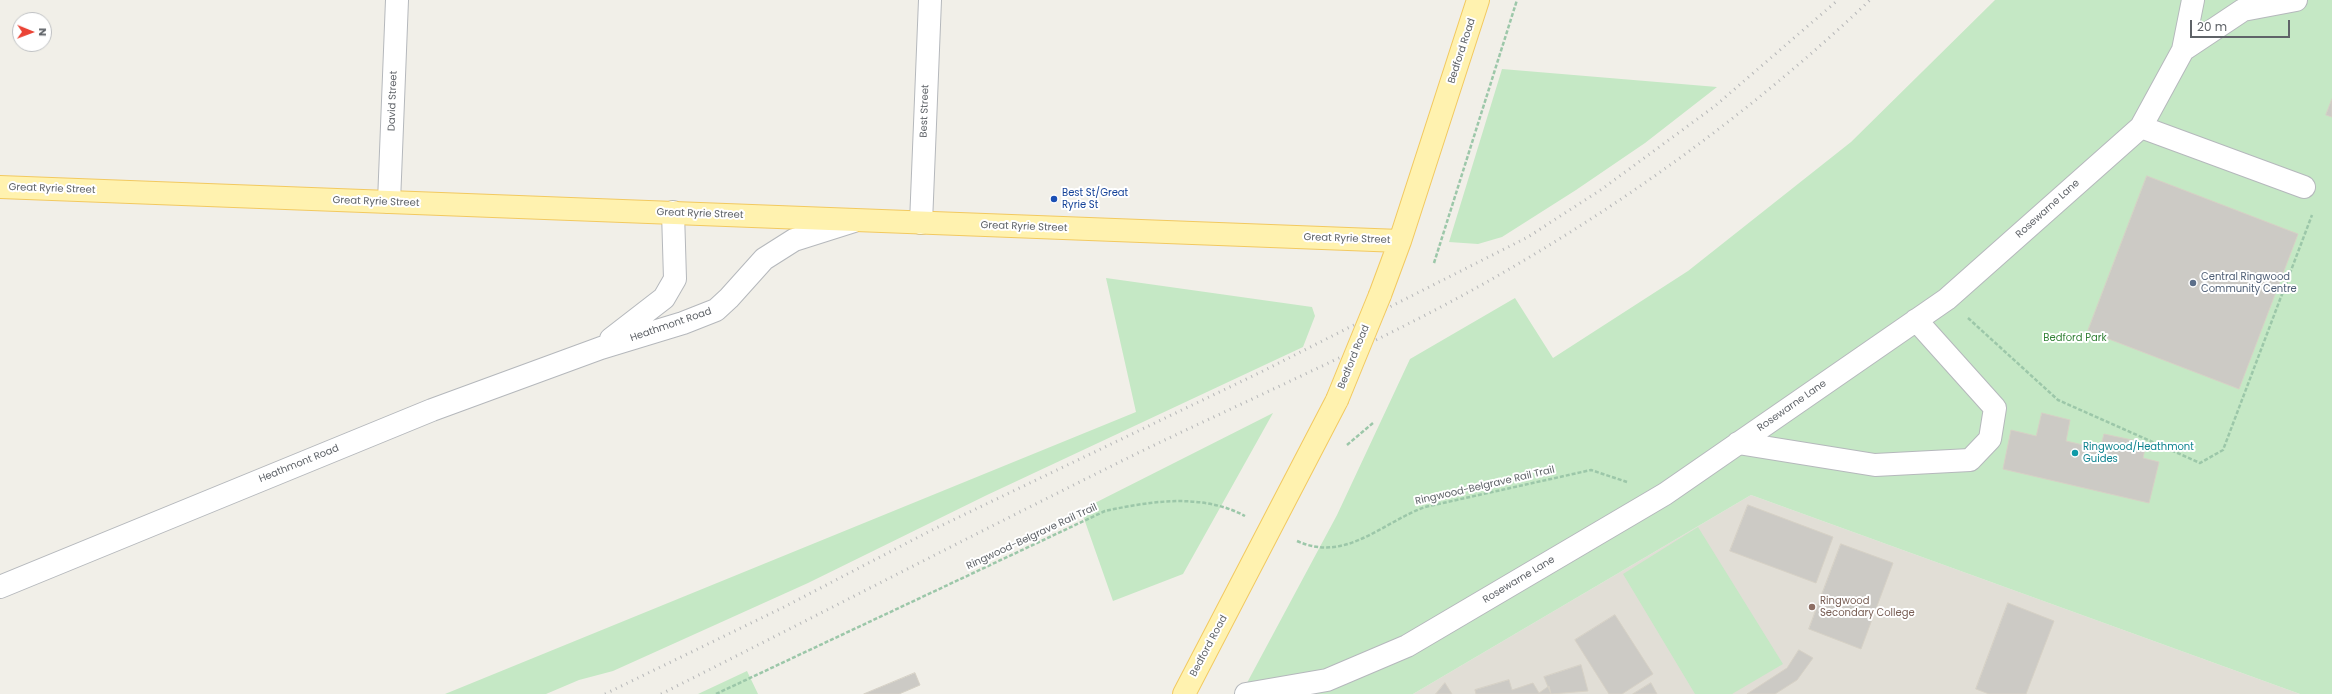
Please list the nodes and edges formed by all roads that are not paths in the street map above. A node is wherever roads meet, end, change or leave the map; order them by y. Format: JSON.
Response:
{"nodes":[{"id":1,"x":397,"y":0,"type":"edge"},
{"id":2,"x":930,"y":0,"type":"edge"},
{"id":3,"x":1478,"y":0,"type":"edge"},
{"id":4,"x":2193,"y":0,"type":"edge"},
{"id":5,"x":2296,"y":0,"type":"edge"},
{"id":6,"x":2184,"y":50,"type":"junction"},
{"id":7,"x":2140,"y":127,"type":"junction"},
{"id":8,"x":0,"y":187,"type":"edge"},
{"id":9,"x":2304,"y":187,"type":"dead end"},
{"id":10,"x":390,"y":202,"type":"junction"},
{"id":11,"x":673,"y":212,"type":"junction"},
{"id":12,"x":856,"y":220,"type":"junction"},
{"id":13,"x":921,"y":223,"type":"junction"},
{"id":14,"x":1400,"y":241,"type":"junction"},
{"id":15,"x":1916,"y":320,"type":"junction"},
{"id":16,"x":601,"y":348,"type":"junction"},
{"id":17,"x":1738,"y":443,"type":"junction"},
{"id":18,"x":0,"y":587,"type":"edge"},
{"id":19,"x":1184,"y":694,"type":"edge"},
{"id":20,"x":1246,"y":694,"type":"edge"}],
"edges":[{"from":1,"to":10,"type":"street","name":"David Street"},
{"from":2,"to":13,"type":"street","name":"Best Street"},
{"from":3,"to":14,"type":"main road","name":"Bedford Road"},
{"from":4,"to":6,"type":"street"},
{"from":5,"to":6,"type":"street"},
{"from":6,"to":7,"type":"street","name":"Rosewarne Lane"},
{"from":7,"to":9,"type":"street"},
{"from":7,"to":15,"type":"street","name":"Rosewarne Lane"},
{"from":8,"to":10,"type":"main road","name":"Great Ryrie Street"},
{"from":10,"to":11,"type":"main road","name":"Great Ryrie Street"},
{"from":11,"to":12,"type":"main road","name":"Great Ryrie Street"},
{"from":11,"to":16,"type":"street","name":"Heathmont Road"},
{"from":12,"to":13,"type":"main road","name":"Great Ryrie Street"},
{"from":12,"to":16,"type":"street","name":"Heathmont Road"},
{"from":13,"to":14,"type":"main road","name":"Great Ryrie Street"},
{"from":14,"to":19,"type":"main road","name":"Bedford Road","bridge":true},
{"from":15,"to":17,"type":"street","name":"Rosewarne Lane"},
{"from":15,"to":17,"type":"street"},
{"from":16,"to":18,"type":"street","name":"Heathmont Road"},
{"from":17,"to":20,"type":"street","name":"Rosewarne Lane"}]}
